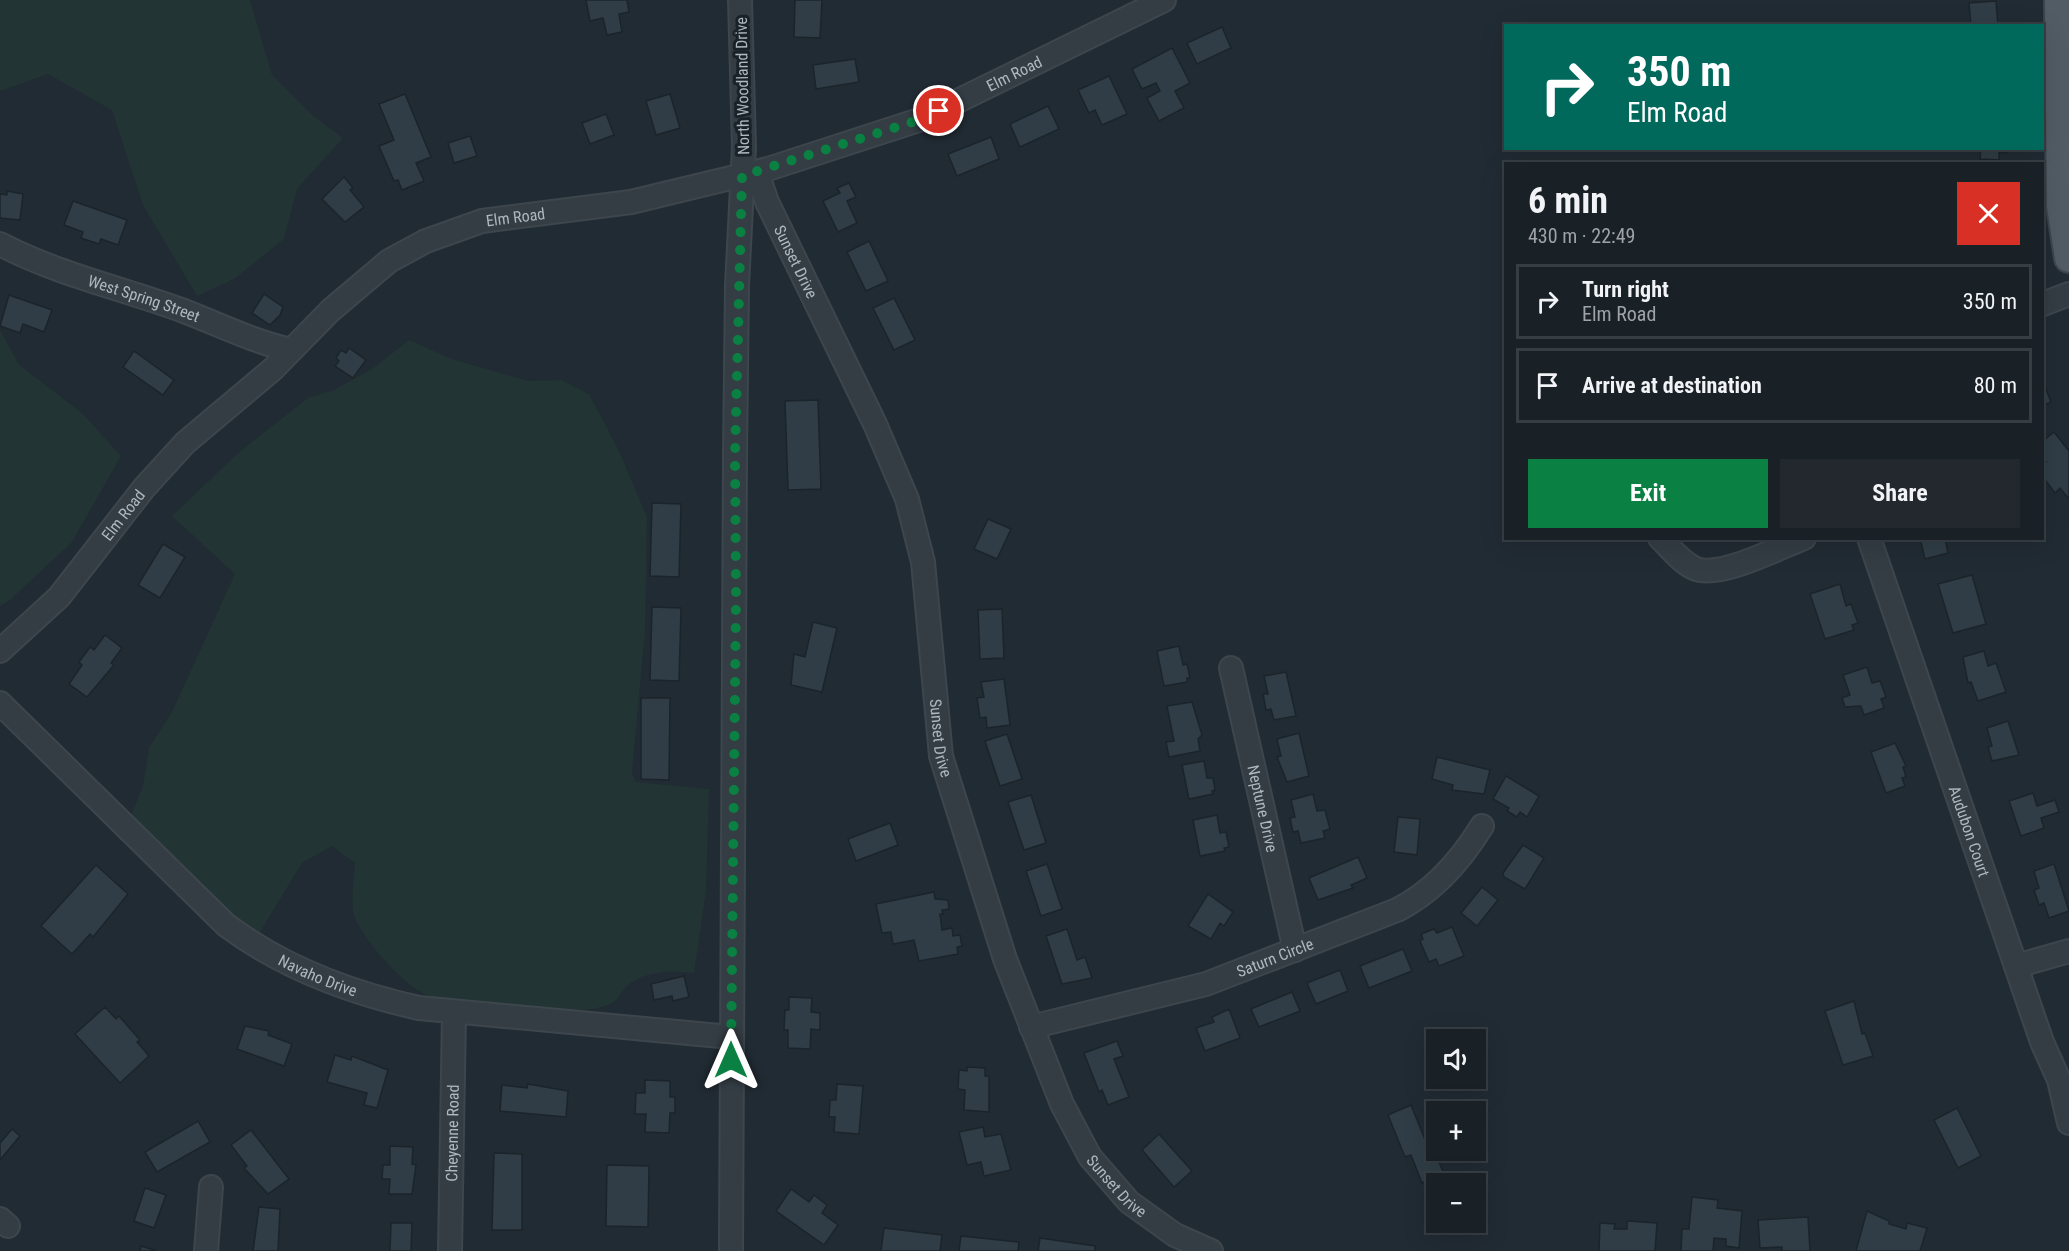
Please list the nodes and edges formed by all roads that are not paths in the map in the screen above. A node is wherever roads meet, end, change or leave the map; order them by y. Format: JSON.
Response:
{"nodes":[{"id":1,"x":740,"y":0,"type":"edge"},
{"id":2,"x":1164,"y":0,"type":"edge"},
{"id":3,"x":2059,"y":0,"type":"edge"},
{"id":4,"x":749,"y":174,"type":"junction"},
{"id":5,"x":0,"y":244,"type":"edge"},
{"id":6,"x":2069,"y":258,"type":"edge"},
{"id":7,"x":2069,"y":294,"type":"edge"},
{"id":8,"x":2044,"y":304,"type":"edge"},
{"id":9,"x":291,"y":350,"type":"junction"},
{"id":10,"x":1662,"y":540,"type":"edge"},
{"id":11,"x":1799,"y":540,"type":"edge"},
{"id":12,"x":1870,"y":540,"type":"edge"},
{"id":13,"x":0,"y":651,"type":"edge"},
{"id":14,"x":1231,"y":668,"type":"dead end"},
{"id":15,"x":0,"y":703,"type":"edge"},
{"id":16,"x":1482,"y":826,"type":"dead end"},
{"id":17,"x":1295,"y":950,"type":"junction"},
{"id":18,"x":2069,"y":951,"type":"edge"},
{"id":19,"x":2016,"y":966,"type":"junction"},
{"id":20,"x":454,"y":1013,"type":"junction"},
{"id":21,"x":1031,"y":1027,"type":"junction"},
{"id":22,"x":731,"y":1037,"type":"junction"},
{"id":23,"x":2069,"y":1123,"type":"edge"},
{"id":24,"x":211,"y":1187,"type":"dead end"},
{"id":25,"x":206,"y":1251,"type":"edge"},
{"id":26,"x":450,"y":1251,"type":"edge"},
{"id":27,"x":731,"y":1251,"type":"edge"},
{"id":28,"x":1211,"y":1251,"type":"edge"}],
"edges":[{"from":1,"to":4,"type":"street","name":"North Woodland Drive"},
{"from":2,"to":4,"type":"street","name":"Elm Road"},
{"from":3,"to":6,"type":"main road"},
{"from":4,"to":9,"type":"street","name":"Elm Road"},
{"from":4,"to":21,"type":"street","name":"Sunset Drive"},
{"from":4,"to":22,"type":"street","name":"North Woodland Drive"},
{"from":5,"to":9,"type":"street","name":"West Spring Street"},
{"from":7,"to":8,"type":"street"},
{"from":9,"to":13,"type":"street","name":"Elm Road"},
{"from":10,"to":11,"type":"street"},
{"from":12,"to":19,"type":"street","name":"Audubon Court"},
{"from":14,"to":17,"type":"street","name":"Neptune Drive"},
{"from":15,"to":20,"type":"street","name":"Navaho Drive"},
{"from":16,"to":17,"type":"street","name":"Saturn Circle"},
{"from":17,"to":21,"type":"street","name":"Saturn Circle"},
{"from":18,"to":19,"type":"street"},
{"from":19,"to":23,"type":"street","name":"Audubon Court"},
{"from":20,"to":22,"type":"street","name":"Navaho Drive"},
{"from":20,"to":26,"type":"street","name":"Cheyenne Road"},
{"from":21,"to":28,"type":"street","name":"Sunset Drive"},
{"from":22,"to":27,"type":"street","name":"North Woodland Drive"},
{"from":24,"to":25,"type":"street"}]}
